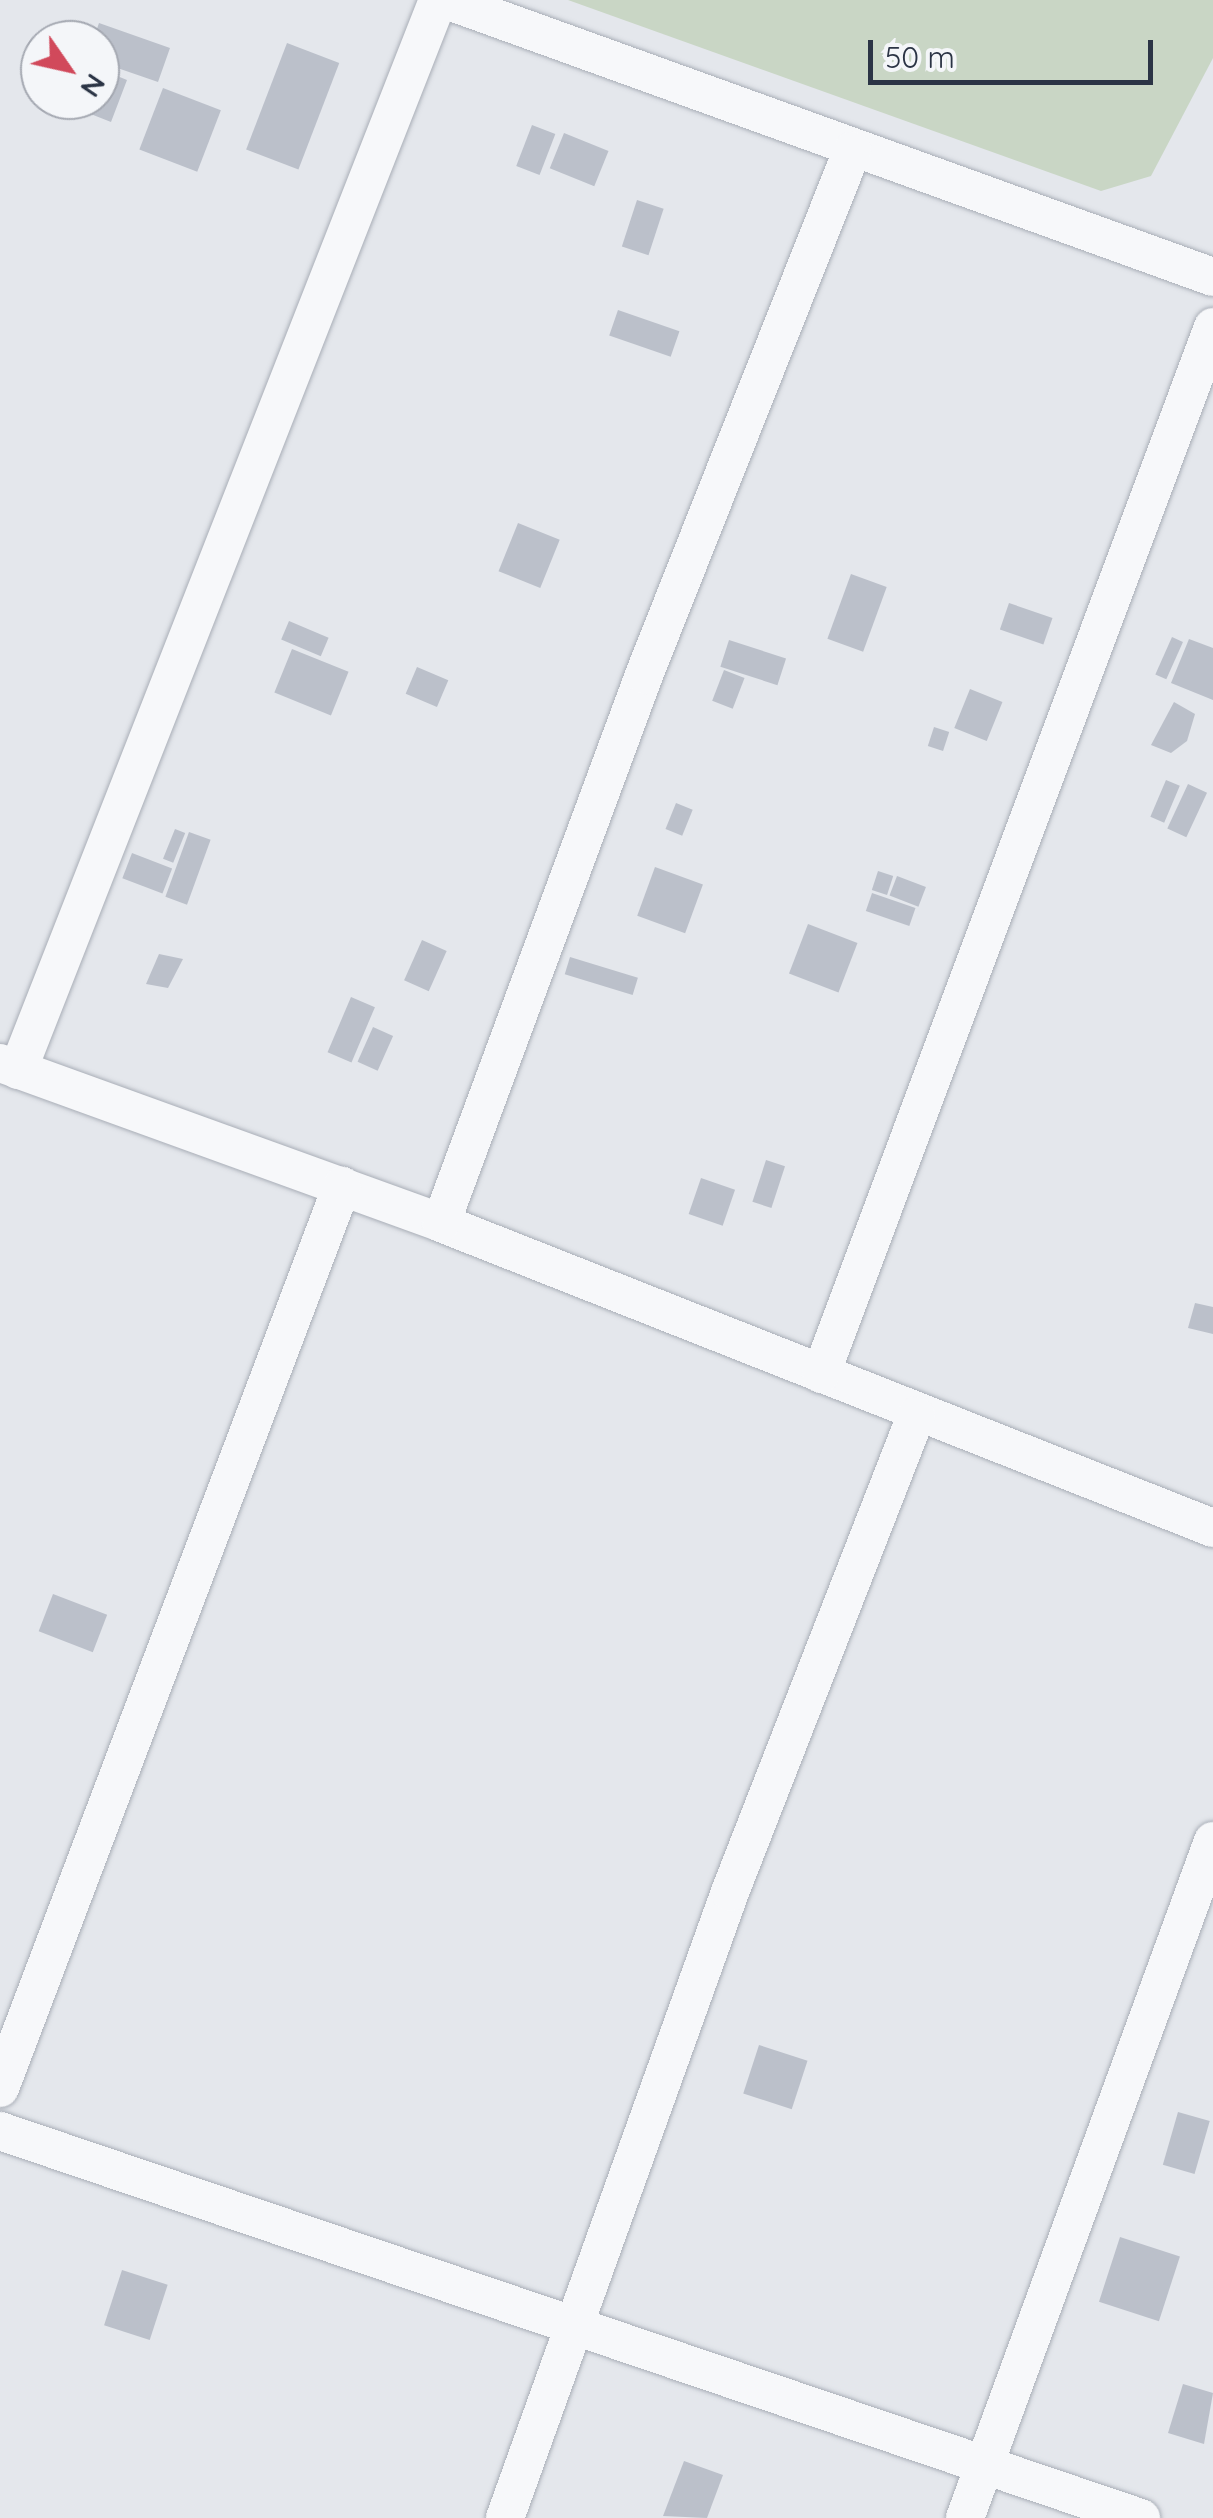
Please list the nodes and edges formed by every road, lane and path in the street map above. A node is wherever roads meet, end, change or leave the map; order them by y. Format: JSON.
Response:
{"nodes":[{"id":1,"x":438,"y":0,"type":"edge"},
{"id":2,"x":446,"y":0,"type":"edge"},
{"id":3,"x":852,"y":151,"type":"junction"},
{"id":4,"x":1213,"y":277,"type":"edge"},
{"id":5,"x":1213,"y":327,"type":"edge"},
{"id":6,"x":9,"y":1067,"type":"edge"},
{"id":7,"x":342,"y":1186,"type":"junction"},
{"id":8,"x":441,"y":1223,"type":"junction"},
{"id":9,"x":821,"y":1374,"type":"junction"},
{"id":10,"x":916,"y":1416,"type":"junction"},
{"id":11,"x":1213,"y":1528,"type":"edge"},
{"id":12,"x":1213,"y":1841,"type":"edge"},
{"id":13,"x":0,"y":2088,"type":"edge"},
{"id":14,"x":0,"y":2131,"type":"edge"},
{"id":15,"x":573,"y":2329,"type":"junction"},
{"id":16,"x":985,"y":2464,"type":"junction"},
{"id":17,"x":505,"y":2518,"type":"edge"},
{"id":18,"x":965,"y":2518,"type":"edge"},
{"id":19,"x":1141,"y":2518,"type":"edge"}],
"edges":[{"from":1,"to":6,"type":"street"},
{"from":2,"to":3,"type":"street"},
{"from":3,"to":4,"type":"street"},
{"from":3,"to":8,"type":"street"},
{"from":5,"to":9,"type":"street"},
{"from":6,"to":7,"type":"street"},
{"from":7,"to":8,"type":"street"},
{"from":7,"to":13,"type":"street"},
{"from":8,"to":9,"type":"street"},
{"from":9,"to":10,"type":"street"},
{"from":10,"to":11,"type":"street"},
{"from":10,"to":15,"type":"street"},
{"from":12,"to":16,"type":"street"},
{"from":14,"to":15,"type":"street"},
{"from":15,"to":16,"type":"street"},
{"from":15,"to":17,"type":"street"},
{"from":16,"to":18,"type":"street"},
{"from":16,"to":19,"type":"street"}]}
